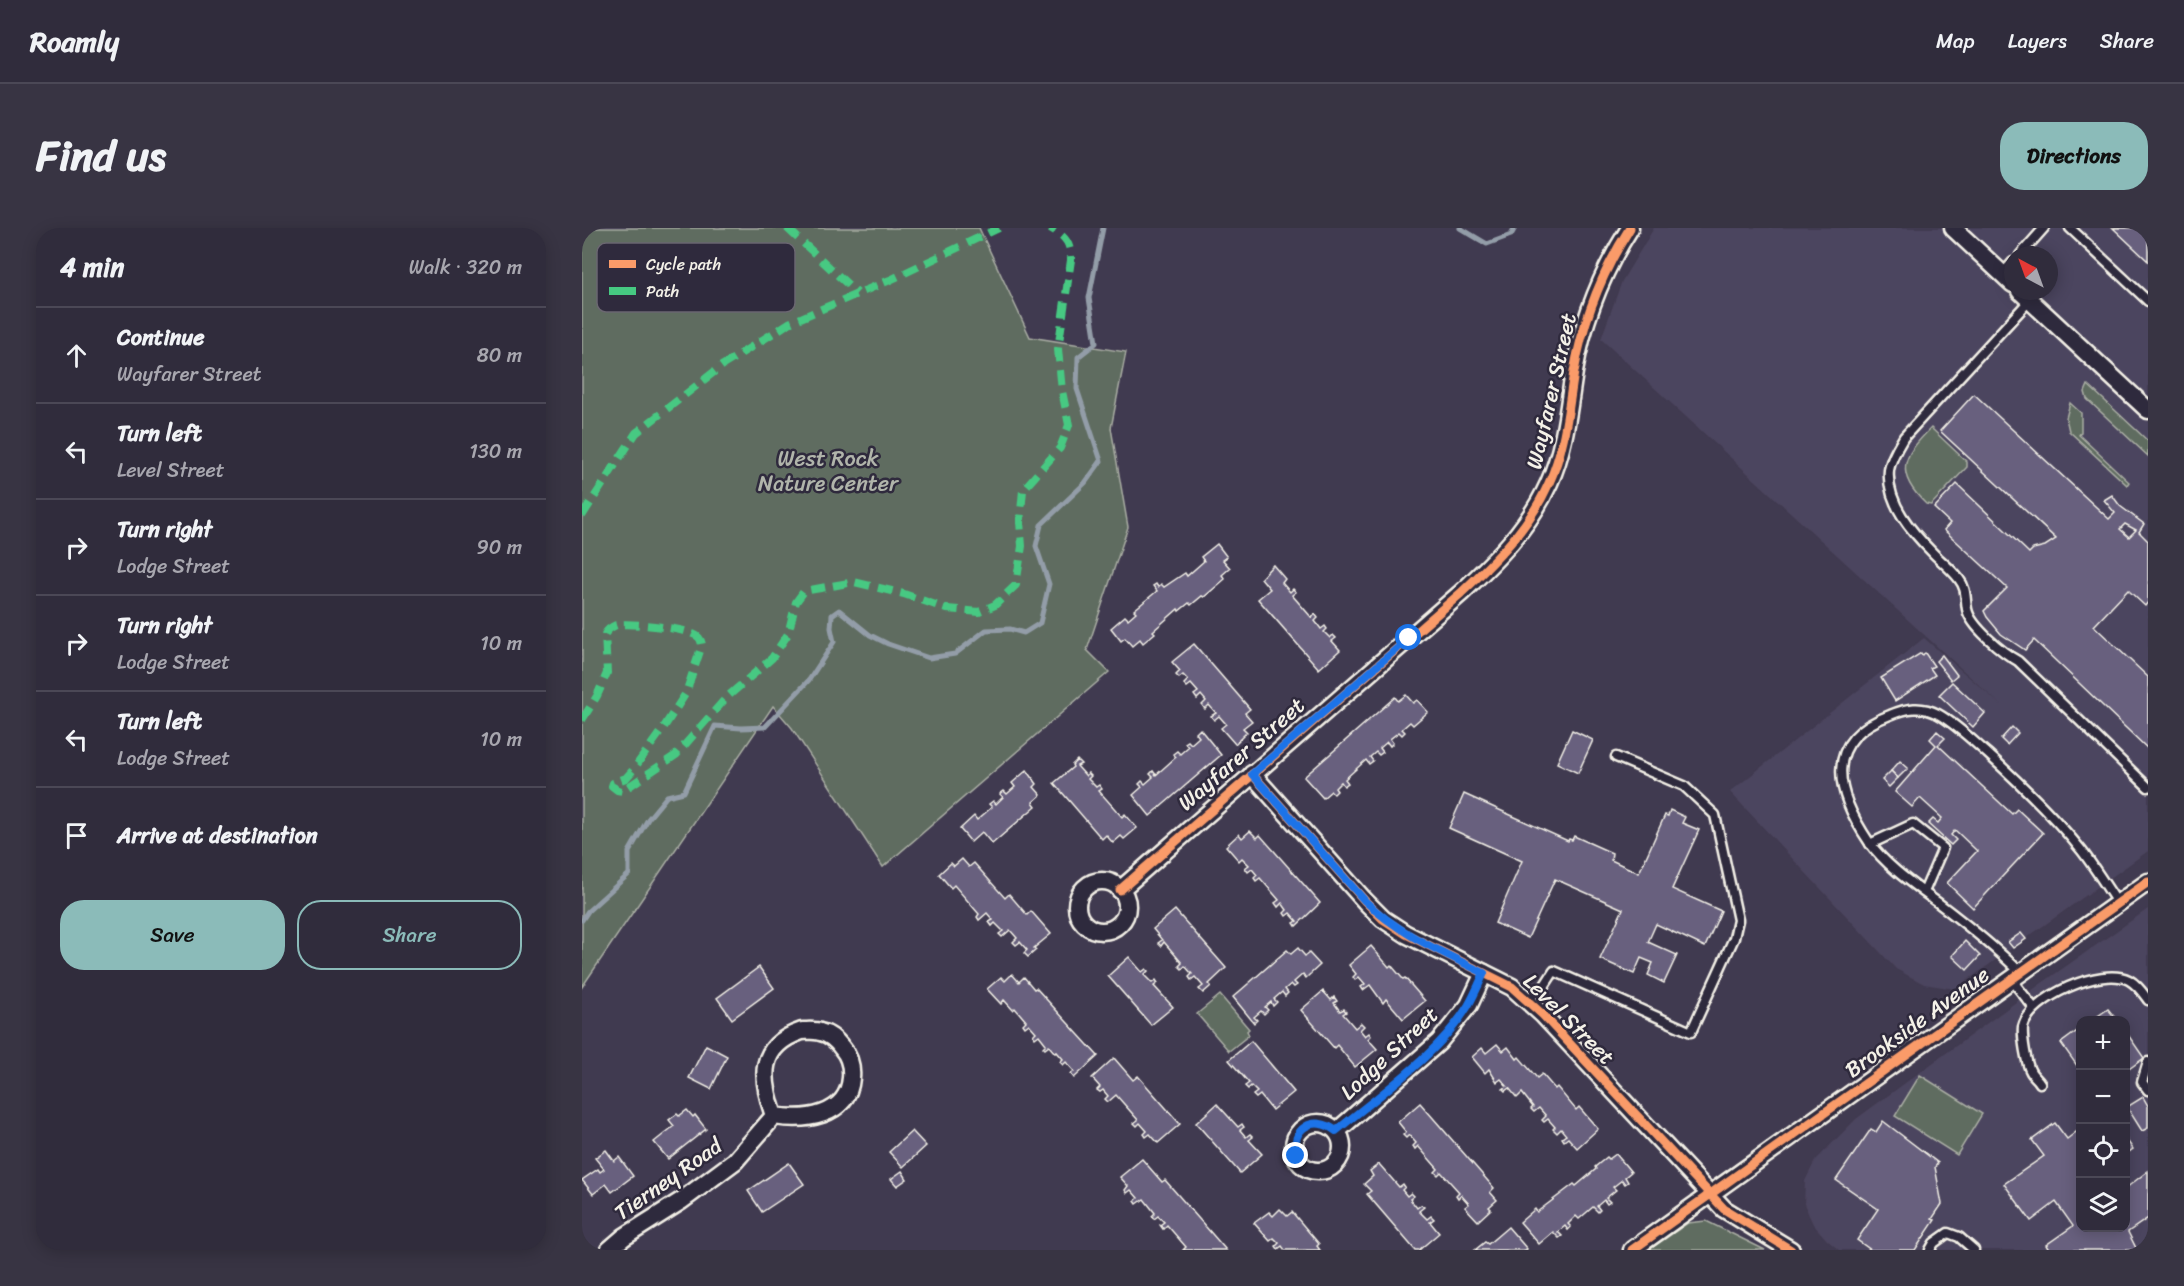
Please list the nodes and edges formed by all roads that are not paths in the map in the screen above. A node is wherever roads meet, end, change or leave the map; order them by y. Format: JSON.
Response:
{"nodes":[{"id":1,"x":1630,"y":228,"type":"edge"},
{"id":2,"x":1953,"y":228,"type":"edge"},
{"id":3,"x":2044,"y":228,"type":"edge"},
{"id":4,"x":2070,"y":228,"type":"edge"},
{"id":5,"x":2027,"y":246,"type":"edge"},
{"id":6,"x":2004,"y":269,"type":"edge"},
{"id":7,"x":2023,"y":300,"type":"edge"},
{"id":8,"x":2030,"y":300,"type":"edge"},
{"id":9,"x":2148,"y":301,"type":"edge"},
{"id":10,"x":2148,"y":410,"type":"edge"},
{"id":11,"x":1616,"y":757,"type":"dead end"},
{"id":12,"x":1252,"y":774,"type":"junction"},
{"id":13,"x":2148,"y":787,"type":"edge"},
{"id":14,"x":1870,"y":844,"type":"junction"},
{"id":15,"x":2148,"y":882,"type":"edge"},
{"id":16,"x":1120,"y":890,"type":"dead end"},
{"id":17,"x":1923,"y":892,"type":"junction"},
{"id":18,"x":2118,"y":904,"type":"junction"},
{"id":19,"x":1484,"y":973,"type":"junction"},
{"id":20,"x":2015,"y":976,"type":"junction"},
{"id":21,"x":1526,"y":1000,"type":"junction"},
{"id":22,"x":2148,"y":1000,"type":"edge"},
{"id":23,"x":2034,"y":1008,"type":"junction"},
{"id":24,"x":2148,"y":1062,"type":"edge"},
{"id":25,"x":2040,"y":1083,"type":"dead end"},
{"id":26,"x":2148,"y":1090,"type":"edge"},
{"id":27,"x":774,"y":1116,"type":"junction"},
{"id":28,"x":1336,"y":1131,"type":"dead end"},
{"id":29,"x":1710,"y":1195,"type":"junction"},
{"id":30,"x":609,"y":1250,"type":"edge"},
{"id":31,"x":1632,"y":1250,"type":"edge"},
{"id":32,"x":1791,"y":1250,"type":"edge"},
{"id":33,"x":1930,"y":1250,"type":"edge"},
{"id":34,"x":1974,"y":1250,"type":"edge"}],
"edges":[{"from":1,"to":12,"type":"street","name":"Wayfarer Street"},
{"from":2,"to":6,"type":"street"},
{"from":3,"to":5,"type":"lane"},
{"from":4,"to":9,"type":"lane"},
{"from":7,"to":13,"type":"lane"},
{"from":8,"to":10,"type":"street"},
{"from":11,"to":21,"type":"lane"},
{"from":12,"to":16,"type":"street","name":"Wayfarer Street"},
{"from":12,"to":19,"type":"street","name":"Level Street"},
{"from":14,"to":17,"type":"lane"},
{"from":14,"to":17,"type":"lane"},
{"from":14,"to":18,"type":"lane"},
{"from":15,"to":18,"type":"street","name":"Brookside Avenue"},
{"from":17,"to":20,"type":"lane"},
{"from":18,"to":20,"type":"street","name":"Brookside Avenue"},
{"from":19,"to":21,"type":"street","name":"Level Street"},
{"from":19,"to":28,"type":"street","name":"Lodge Street"},
{"from":20,"to":23,"type":"lane"},
{"from":20,"to":29,"type":"street","name":"Brookside Avenue"},
{"from":21,"to":29,"type":"street","name":"Level Street"},
{"from":22,"to":23,"type":"lane"},
{"from":23,"to":25,"type":"lane"},
{"from":24,"to":26,"type":"lane"},
{"from":27,"to":27,"type":"street"},
{"from":27,"to":30,"type":"street","name":"Tierney Road"},
{"from":29,"to":31,"type":"street","name":"Brookside Avenue"},
{"from":29,"to":32,"type":"street","name":"Level Street"},
{"from":33,"to":34,"type":"lane"}]}
